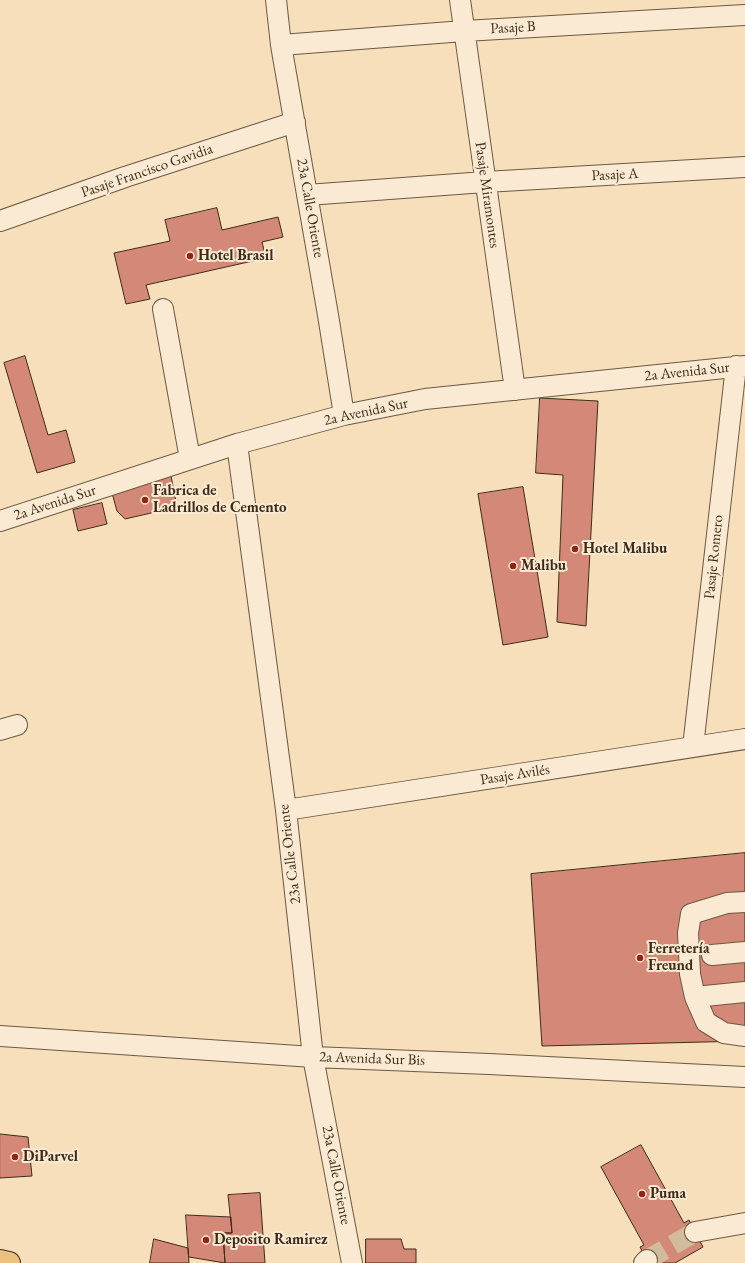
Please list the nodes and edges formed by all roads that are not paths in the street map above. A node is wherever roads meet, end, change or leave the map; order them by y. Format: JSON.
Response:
{"nodes":[{"id":1,"x":276,"y":0,"type":"edge"},
{"id":2,"x":460,"y":0,"type":"edge"},
{"id":3,"x":745,"y":15,"type":"edge"},
{"id":4,"x":464,"y":31,"type":"junction"},
{"id":5,"x":281,"y":45,"type":"junction"},
{"id":6,"x":295,"y":122,"type":"junction"},
{"id":7,"x":745,"y":167,"type":"edge"},
{"id":8,"x":486,"y":182,"type":"junction"},
{"id":9,"x":307,"y":195,"type":"junction"},
{"id":10,"x":0,"y":221,"type":"edge"},
{"id":11,"x":163,"y":309,"type":"dead end"},
{"id":12,"x":740,"y":366,"type":"edge"},
{"id":13,"x":515,"y":390,"type":"junction"},
{"id":14,"x":344,"y":415,"type":"junction"},
{"id":15,"x":237,"y":444,"type":"junction"},
{"id":16,"x":190,"y":459,"type":"junction"},
{"id":17,"x":0,"y":521,"type":"edge"},
{"id":18,"x":745,"y":739,"type":"edge"},
{"id":19,"x":693,"y":747,"type":"junction"},
{"id":20,"x":286,"y":810,"type":"junction"},
{"id":21,"x":745,"y":902,"type":"edge"},
{"id":22,"x":745,"y":952,"type":"edge"},
{"id":23,"x":712,"y":955,"type":"dead end"},
{"id":24,"x":745,"y":992,"type":"edge"},
{"id":25,"x":695,"y":997,"type":"junction"},
{"id":26,"x":0,"y":1036,"type":"edge"},
{"id":27,"x":745,"y":1036,"type":"edge"},
{"id":28,"x":313,"y":1057,"type":"junction"},
{"id":29,"x":745,"y":1077,"type":"edge"},
{"id":30,"x":745,"y":1223,"type":"edge"},
{"id":31,"x":695,"y":1232,"type":"tunnel mouth"},
{"id":32,"x":0,"y":1261,"type":"edge"},
{"id":33,"x":9,"y":1263,"type":"edge"},
{"id":34,"x":352,"y":1263,"type":"edge"}],
"edges":[{"from":1,"to":5,"type":"street","name":"23a Calle Oriente"},
{"from":2,"to":4,"type":"street","name":"Pasaje Miramontes"},
{"from":3,"to":4,"type":"street","name":"Pasaje B"},
{"from":4,"to":5,"type":"street","name":"Pasaje B"},
{"from":4,"to":8,"type":"street","name":"Pasaje Miramontes"},
{"from":5,"to":6,"type":"street","name":"23a Calle Oriente"},
{"from":6,"to":9,"type":"street","name":"23a Calle Oriente"},
{"from":6,"to":10,"type":"street","name":"Pasaje Francisco Gavidia"},
{"from":7,"to":8,"type":"street","name":"Pasaje A"},
{"from":8,"to":9,"type":"street","name":"Pasaje A"},
{"from":8,"to":13,"type":"street","name":"Pasaje Miramontes"},
{"from":9,"to":14,"type":"street","name":"23a Calle Oriente"},
{"from":11,"to":16,"type":"street"},
{"from":12,"to":13,"type":"street","name":"2a Avenida Sur"},
{"from":12,"to":19,"type":"street","name":"Pasaje Romero"},
{"from":13,"to":14,"type":"street","name":"2a Avenida Sur"},
{"from":14,"to":15,"type":"street","name":"2a Avenida Sur"},
{"from":15,"to":16,"type":"street","name":"2a Avenida Sur"},
{"from":15,"to":20,"type":"street","name":"23a Calle Oriente"},
{"from":16,"to":17,"type":"street","name":"2a Avenida Sur"},
{"from":18,"to":19,"type":"street","name":"Pasaje Avilés"},
{"from":19,"to":20,"type":"street","name":"Pasaje Avilés"},
{"from":20,"to":28,"type":"street","name":"23a Calle Oriente"},
{"from":21,"to":25,"type":"street"},
{"from":22,"to":23,"type":"street"},
{"from":24,"to":25,"type":"street"},
{"from":25,"to":27,"type":"street"},
{"from":26,"to":28,"type":"street","name":"2a Avenida Sur Bis"},
{"from":28,"to":29,"type":"street","name":"2a Avenida Sur Bis"},
{"from":28,"to":34,"type":"street","name":"23a Calle Oriente"},
{"from":30,"to":31,"type":"street"},
{"from":32,"to":33,"type":"main road"}]}
